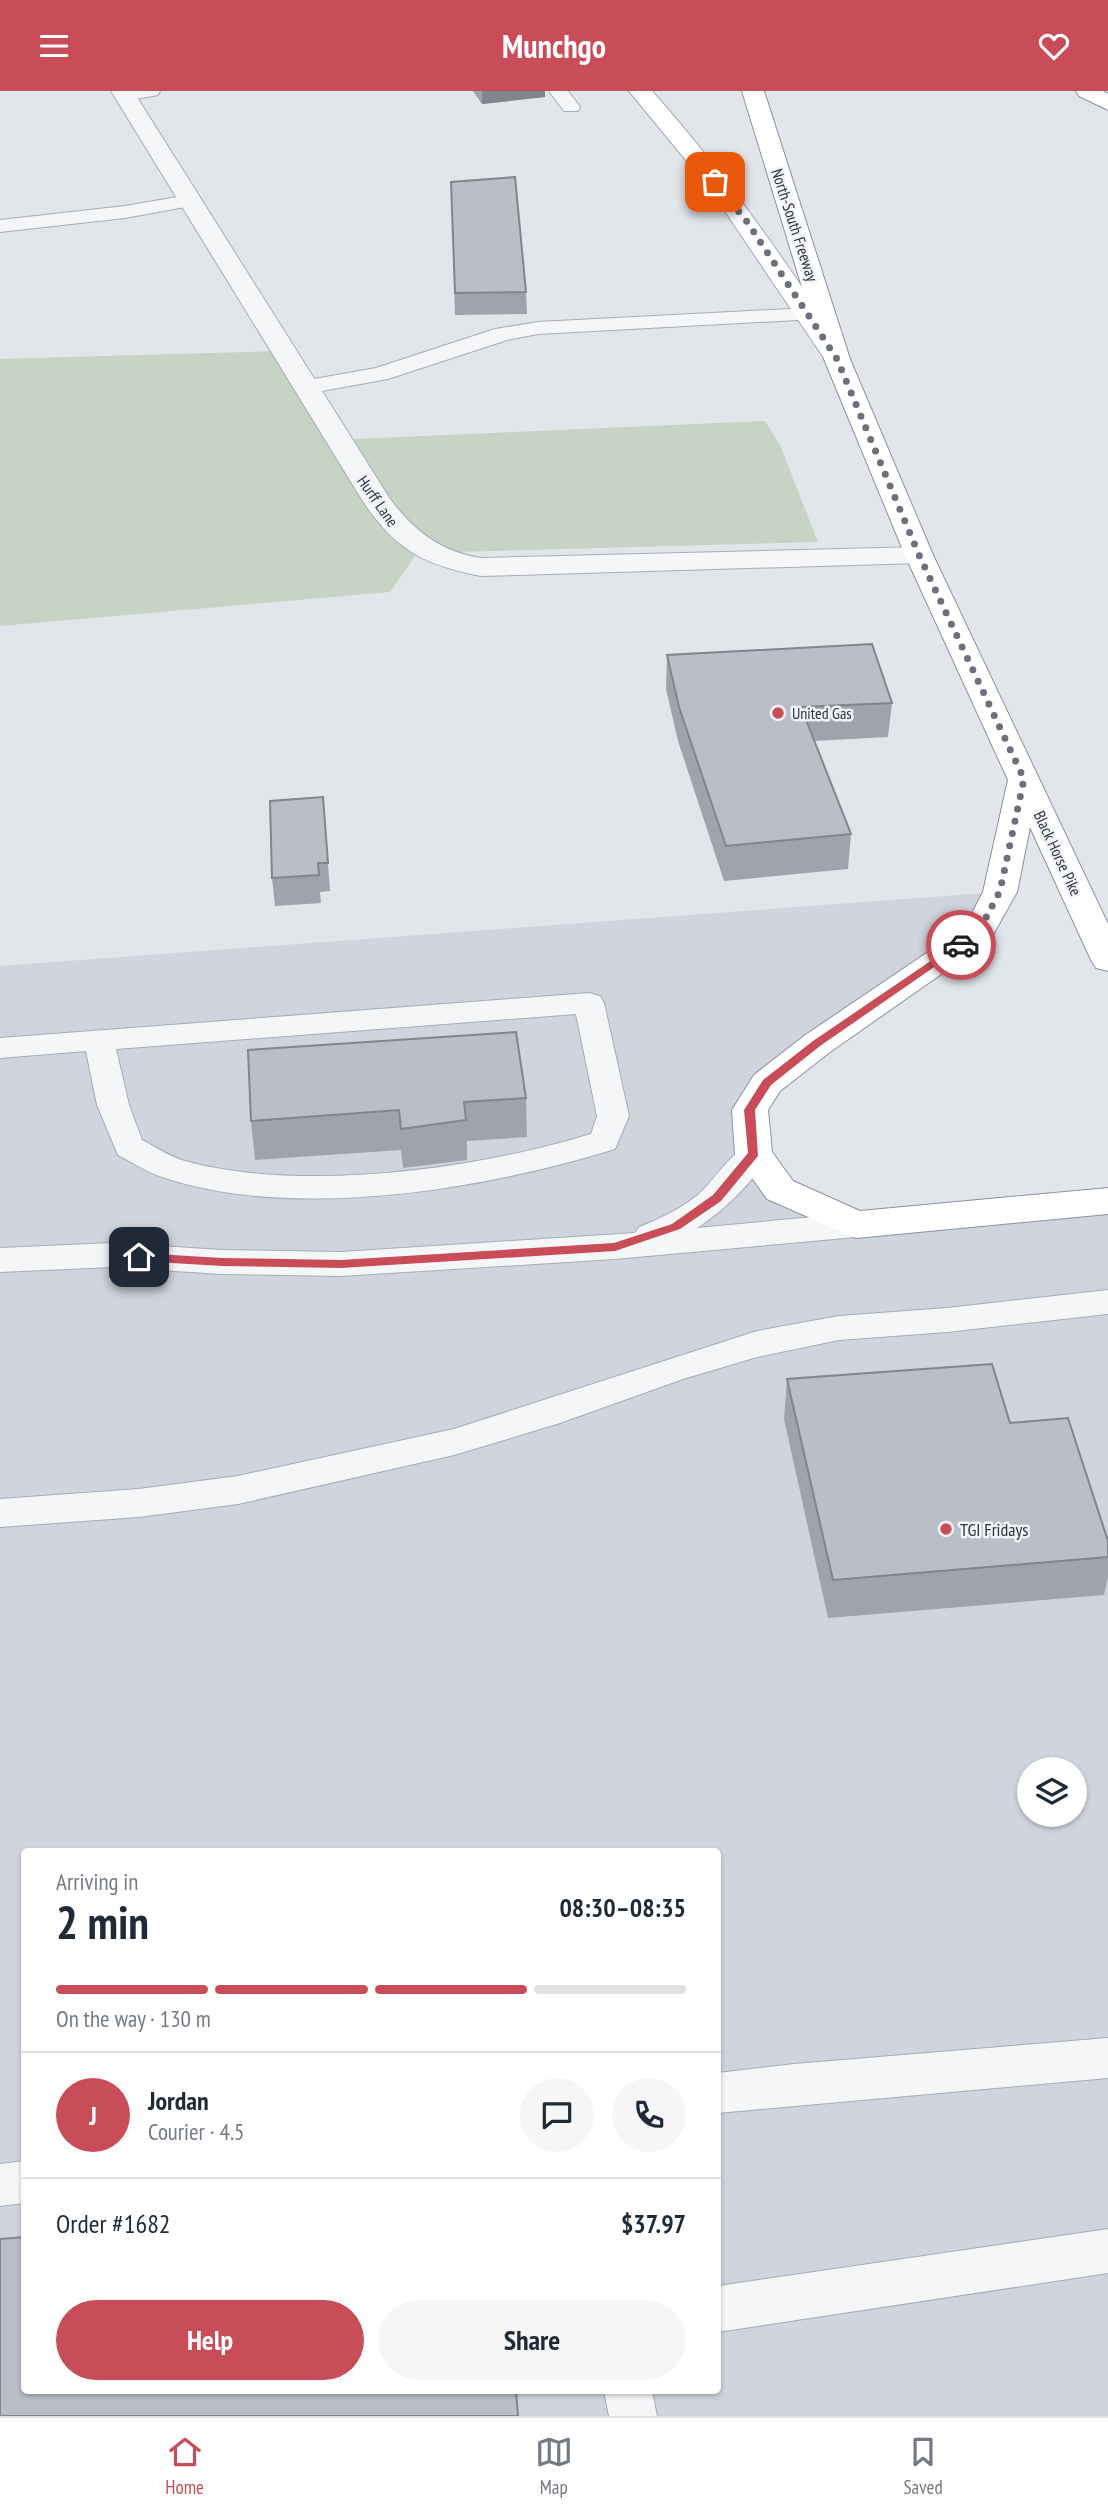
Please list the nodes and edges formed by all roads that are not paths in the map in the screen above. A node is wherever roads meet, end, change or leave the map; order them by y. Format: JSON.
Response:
{"nodes":[{"id":1,"x":151,"y":91,"type":"edge"},
{"id":2,"x":558,"y":91,"type":"edge"},
{"id":3,"x":640,"y":91,"type":"edge"},
{"id":4,"x":753,"y":91,"type":"edge"},
{"id":5,"x":1087,"y":91,"type":"edge"},
{"id":6,"x":123,"y":93,"type":"edge"},
{"id":7,"x":1108,"y":103,"type":"edge"},
{"id":8,"x":571,"y":107,"type":"dead end"},
{"id":9,"x":189,"y":201,"type":"junction"},
{"id":10,"x":0,"y":226,"type":"edge"},
{"id":11,"x":808,"y":314,"type":"junction"},
{"id":12,"x":837,"y":359,"type":"junction"},
{"id":13,"x":305,"y":387,"type":"junction"},
{"id":14,"x":919,"y":555,"type":"junction"},
{"id":15,"x":1024,"y":779,"type":"junction"},
{"id":16,"x":1108,"y":960,"type":"edge"},
{"id":17,"x":99,"y":1041,"type":"junction"},
{"id":18,"x":0,"y":1048,"type":"edge"},
{"id":19,"x":754,"y":1154,"type":"junction"},
{"id":20,"x":1108,"y":1201,"type":"edge"},
{"id":21,"x":856,"y":1225,"type":"junction"},
{"id":22,"x":615,"y":1247,"type":"junction"},
{"id":23,"x":0,"y":1260,"type":"edge"},
{"id":24,"x":1108,"y":1302,"type":"edge"},
{"id":25,"x":0,"y":1513,"type":"edge"},
{"id":26,"x":1108,"y":2058,"type":"edge"},
{"id":27,"x":721,"y":2093,"type":"edge"},
{"id":28,"x":21,"y":2182,"type":"edge"},
{"id":29,"x":0,"y":2185,"type":"edge"},
{"id":30,"x":1108,"y":2251,"type":"edge"},
{"id":31,"x":721,"y":2309,"type":"edge"},
{"id":32,"x":629,"y":2394,"type":"edge"},
{"id":33,"x":633,"y":2416,"type":"edge"}],
"edges":[{"from":1,"to":6,"type":"lane"},
{"from":2,"to":8,"type":"lane"},
{"from":3,"to":11,"type":"main road","name":"Black Horse Pike"},
{"from":4,"to":12,"type":"main road","name":"North-South Freeway"},
{"from":5,"to":7,"type":"main road"},
{"from":6,"to":9,"type":"street","name":"Hurff Lane"},
{"from":9,"to":10,"type":"lane"},
{"from":9,"to":13,"type":"street","name":"Hurff Lane"},
{"from":11,"to":12,"type":"main road","name":"Black Horse Pike"},
{"from":11,"to":13,"type":"lane"},
{"from":12,"to":14,"type":"main road","name":"Black Horse Pike"},
{"from":13,"to":14,"type":"street","name":"Hurff Lane"},
{"from":14,"to":15,"type":"main road","name":"Black Horse Pike"},
{"from":15,"to":16,"type":"main road","name":"Black Horse Pike"},
{"from":15,"to":19,"type":"main road"},
{"from":17,"to":17,"type":"lane"},
{"from":17,"to":18,"type":"lane"},
{"from":19,"to":21,"type":"main road"},
{"from":19,"to":22,"type":"lane"},
{"from":20,"to":21,"type":"main road"},
{"from":21,"to":22,"type":"lane"},
{"from":22,"to":23,"type":"lane"},
{"from":24,"to":25,"type":"lane"},
{"from":26,"to":27,"type":"lane"},
{"from":28,"to":29,"type":"lane"},
{"from":30,"to":31,"type":"lane"},
{"from":32,"to":33,"type":"lane"}]}
